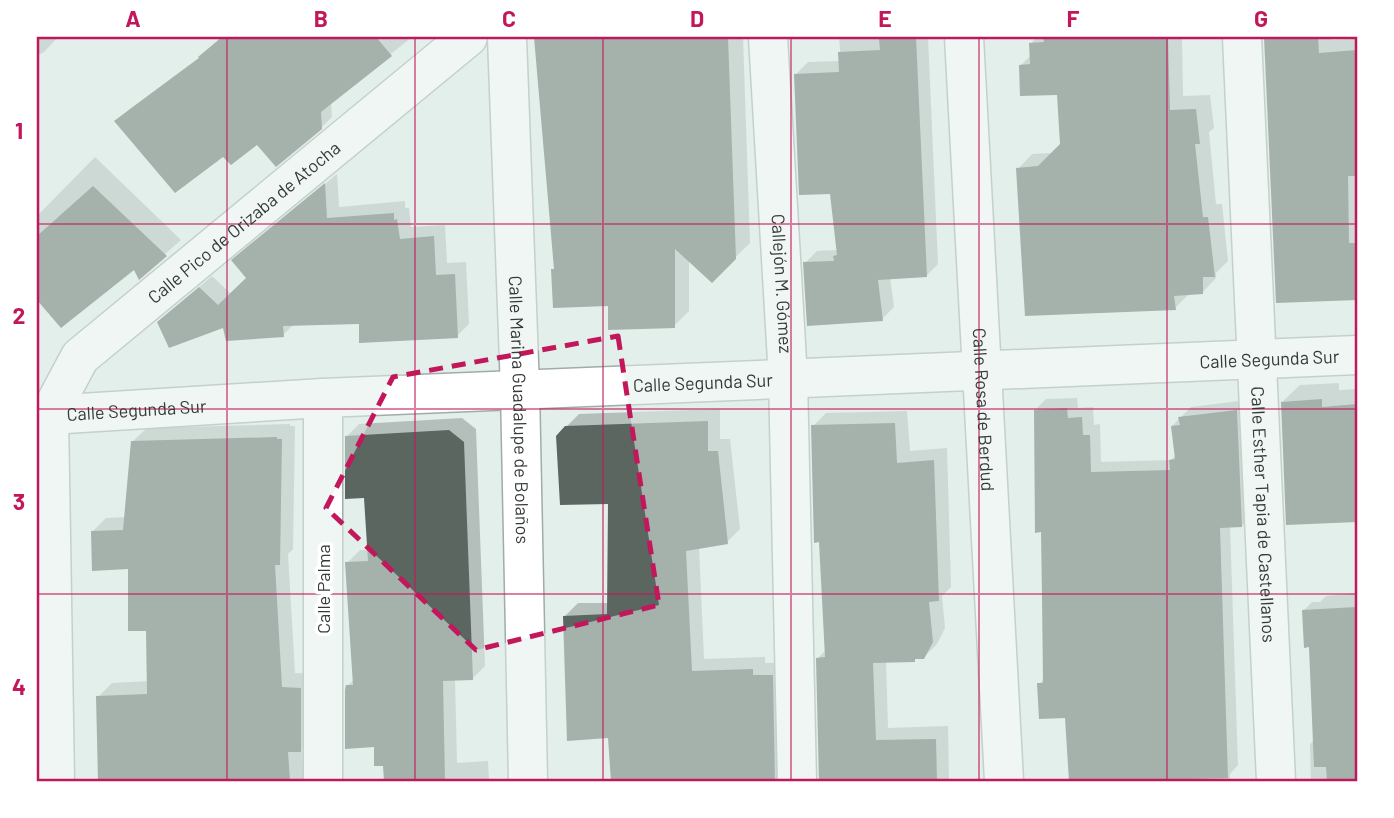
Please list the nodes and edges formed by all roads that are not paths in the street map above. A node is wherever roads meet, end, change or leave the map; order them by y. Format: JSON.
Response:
{"nodes":[{"id":1,"x":468,"y":37,"type":"edge"},
{"id":2,"x":506,"y":37,"type":"edge"},
{"id":3,"x":768,"y":37,"type":"edge"},
{"id":4,"x":964,"y":37,"type":"edge"},
{"id":5,"x":1242,"y":37,"type":"edge"},
{"id":6,"x":1357,"y":355,"type":"edge"},
{"id":7,"x":1256,"y":359,"type":"junction"},
{"id":8,"x":983,"y":370,"type":"junction"},
{"id":9,"x":788,"y":378,"type":"junction"},
{"id":10,"x":520,"y":389,"type":"junction"},
{"id":11,"x":323,"y":398,"type":"junction"},
{"id":12,"x":43,"y":416,"type":"edge"},
{"id":13,"x":55,"y":781,"type":"edge"},
{"id":14,"x":323,"y":781,"type":"edge"},
{"id":15,"x":528,"y":781,"type":"edge"},
{"id":16,"x":797,"y":781,"type":"edge"},
{"id":17,"x":1004,"y":781,"type":"edge"},
{"id":18,"x":1276,"y":781,"type":"edge"}],
"edges":[{"from":1,"to":12,"type":"street","name":"Calle Pico de Orizaba de Atocha"},
{"from":2,"to":10,"type":"street","name":"Calle Marina Guadalupe de Bolaños"},
{"from":3,"to":9,"type":"street","name":"Callejón M. Gómez"},
{"from":4,"to":8,"type":"street","name":"Calle Rosa de Berdud"},
{"from":5,"to":7,"type":"street","name":"Calle Esther Tapia de Castellanos"},
{"from":6,"to":7,"type":"street","name":"Calle Segunda Sur"},
{"from":7,"to":8,"type":"street","name":"Calle Segunda Sur"},
{"from":7,"to":18,"type":"street","name":"Calle Esther Tapia de Castellanos"},
{"from":8,"to":9,"type":"street","name":"Calle Segunda Sur"},
{"from":8,"to":17,"type":"street","name":"Calle Rosa de Berdud"},
{"from":9,"to":10,"type":"street","name":"Calle Segunda Sur"},
{"from":9,"to":16,"type":"street","name":"Callejón M. Gómez"},
{"from":10,"to":11,"type":"street","name":"Calle Segunda Sur"},
{"from":10,"to":15,"type":"street","name":"Calle Marina Guadalupe de Bolaños"},
{"from":11,"to":12,"type":"street","name":"Calle Segunda Sur"},
{"from":11,"to":14,"type":"street","name":"Calle Palma"},
{"from":12,"to":13,"type":"street"}]}
